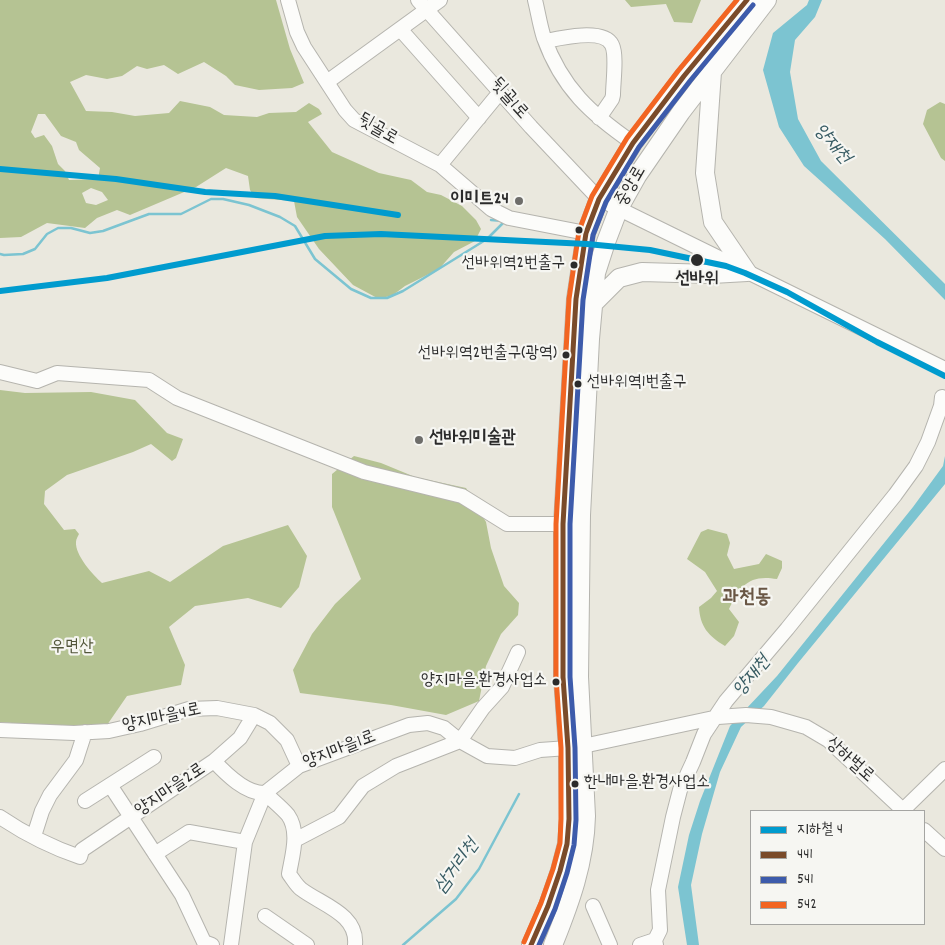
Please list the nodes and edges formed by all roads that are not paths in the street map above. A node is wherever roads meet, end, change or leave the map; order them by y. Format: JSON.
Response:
{"nodes":[{"id":1,"x":288,"y":0,"type":"edge"},
{"id":2,"x":440,"y":0,"type":"edge"},
{"id":3,"x":535,"y":0,"type":"edge"},
{"id":4,"x":748,"y":0,"type":"edge"},
{"id":5,"x":767,"y":0,"type":"edge"},
{"id":6,"x":422,"y":5,"type":"edge"},
{"id":7,"x":400,"y":29,"type":"junction"},
{"id":8,"x":546,"y":41,"type":"junction"},
{"id":9,"x":712,"y":72,"type":"junction"},
{"id":10,"x":327,"y":82,"type":"junction"},
{"id":11,"x":500,"y":92,"type":"junction"},
{"id":12,"x":479,"y":118,"type":"junction"},
{"id":13,"x":599,"y":118,"type":"junction"},
{"id":14,"x":633,"y":143,"type":"junction"},
{"id":15,"x":440,"y":165,"type":"junction"},
{"id":16,"x":599,"y":199,"type":"junction"},
{"id":17,"x":619,"y":208,"type":"junction"},
{"id":18,"x":586,"y":233,"type":"junction"},
{"id":19,"x":747,"y":272,"type":"junction"},
{"id":20,"x":593,"y":304,"type":"junction"},
{"id":21,"x":945,"y":369,"type":"edge"},
{"id":22,"x":0,"y":372,"type":"edge"},
{"id":23,"x":942,"y":396,"type":"dead end"},
{"id":24,"x":562,"y":524,"type":"junction"},
{"id":25,"x":518,"y":652,"type":"dead end"},
{"id":26,"x":254,"y":715,"type":"junction"},
{"id":27,"x":716,"y":717,"type":"junction"},
{"id":28,"x":0,"y":730,"type":"edge"},
{"id":29,"x":84,"y":732,"type":"junction"},
{"id":30,"x":460,"y":741,"type":"junction"},
{"id":31,"x":575,"y":747,"type":"junction"},
{"id":32,"x":154,"y":757,"type":"dead end"},
{"id":33,"x":214,"y":761,"type":"junction"},
{"id":34,"x":299,"y":766,"type":"junction"},
{"id":35,"x":945,"y":769,"type":"edge"},
{"id":36,"x":110,"y":785,"type":"junction"},
{"id":37,"x":265,"y":793,"type":"junction"},
{"id":38,"x":85,"y":801,"type":"dead end"},
{"id":39,"x":902,"y":810,"type":"edge"},
{"id":40,"x":904,"y":810,"type":"edge"},
{"id":41,"x":0,"y":817,"type":"edge"},
{"id":42,"x":131,"y":818,"type":"junction"},
{"id":43,"x":925,"y":831,"type":"edge"},
{"id":44,"x":34,"y":836,"type":"junction"},
{"id":45,"x":295,"y":840,"type":"junction"},
{"id":46,"x":245,"y":842,"type":"junction"},
{"id":47,"x":945,"y":848,"type":"edge"},
{"id":48,"x":155,"y":854,"type":"junction"},
{"id":49,"x":593,"y":906,"type":"dead end"},
{"id":50,"x":265,"y":916,"type":"dead end"},
{"id":51,"x":656,"y":943,"type":"edge"},
{"id":52,"x":212,"y":945,"type":"edge"},
{"id":53,"x":231,"y":945,"type":"edge"},
{"id":54,"x":307,"y":945,"type":"edge"},
{"id":55,"x":355,"y":945,"type":"edge"},
{"id":56,"x":531,"y":945,"type":"edge"},
{"id":57,"x":553,"y":945,"type":"edge"},
{"id":58,"x":610,"y":945,"type":"edge"},
{"id":59,"x":640,"y":945,"type":"edge"}],
"edges":[{"from":1,"to":10,"type":"street","name":"뒷골로"},
{"from":2,"to":6,"type":"street"},
{"from":3,"to":8,"type":"street"},
{"from":4,"to":14,"type":"main road","name":"중앙로"},
{"from":5,"to":9,"type":"main road","name":"중앙로"},
{"from":6,"to":7,"type":"street"},
{"from":6,"to":11,"type":"street","name":"뒷골1로"},
{"from":7,"to":10,"type":"street"},
{"from":7,"to":12,"type":"street"},
{"from":8,"to":13,"type":"street"},
{"from":8,"to":13,"type":"street"},
{"from":9,"to":17,"type":"main road","name":"중앙로"},
{"from":9,"to":19,"type":"main road"},
{"from":10,"to":15,"type":"street","name":"뒷골로"},
{"from":11,"to":12,"type":"street"},
{"from":11,"to":16,"type":"street","name":"뒷골1로"},
{"from":12,"to":15,"type":"street"},
{"from":13,"to":14,"type":"street"},
{"from":14,"to":16,"type":"main road","name":"중앙로"},
{"from":15,"to":18,"type":"street","name":"뒷골로"},
{"from":16,"to":17,"type":"street"},
{"from":16,"to":18,"type":"main road","name":"중앙로"},
{"from":17,"to":19,"type":"street"},
{"from":17,"to":20,"type":"main road","name":"중앙로"},
{"from":18,"to":24,"type":"main road","name":"중앙로"},
{"from":19,"to":20,"type":"main road"},
{"from":19,"to":21,"type":"street"},
{"from":20,"to":31,"type":"main road","name":"중앙로"},
{"from":22,"to":24,"type":"street"},
{"from":23,"to":27,"type":"street"},
{"from":24,"to":31,"type":"main road","name":"중앙로"},
{"from":25,"to":30,"type":"street"},
{"from":26,"to":29,"type":"street","name":"양지마을4로"},
{"from":26,"to":33,"type":"street","name":"양지마을2로"},
{"from":26,"to":34,"type":"street","name":"양지마을4로"},
{"from":27,"to":31,"type":"street"},
{"from":27,"to":39,"type":"street","name":"상하벌로"},
{"from":27,"to":51,"type":"street"},
{"from":28,"to":29,"type":"street","name":"양지마을4로"},
{"from":29,"to":44,"type":"street"},
{"from":30,"to":31,"type":"street","name":"양지마을1로"},
{"from":30,"to":34,"type":"street","name":"양지마을1로"},
{"from":30,"to":45,"type":"street"},
{"from":31,"to":56,"type":"main road","name":"중앙로"},
{"from":31,"to":57,"type":"main road","name":"중앙로"},
{"from":32,"to":36,"type":"street"},
{"from":33,"to":37,"type":"street"},
{"from":33,"to":42,"type":"street","name":"양지마을2로"},
{"from":34,"to":37,"type":"street","name":"양지마을1로"},
{"from":35,"to":40,"type":"street"},
{"from":36,"to":38,"type":"street"},
{"from":36,"to":42,"type":"street"},
{"from":37,"to":45,"type":"street"},
{"from":37,"to":46,"type":"street","name":"양지마을1로"},
{"from":41,"to":44,"type":"street"},
{"from":42,"to":44,"type":"street","name":"양지마을2로"},
{"from":42,"to":48,"type":"street"},
{"from":43,"to":47,"type":"street"},
{"from":45,"to":55,"type":"street"},
{"from":46,"to":48,"type":"street"},
{"from":46,"to":53,"type":"street","name":"양지마을1로"},
{"from":48,"to":52,"type":"street"},
{"from":49,"to":58,"type":"street"},
{"from":50,"to":54,"type":"street"},
{"from":51,"to":59,"type":"street"}]}
